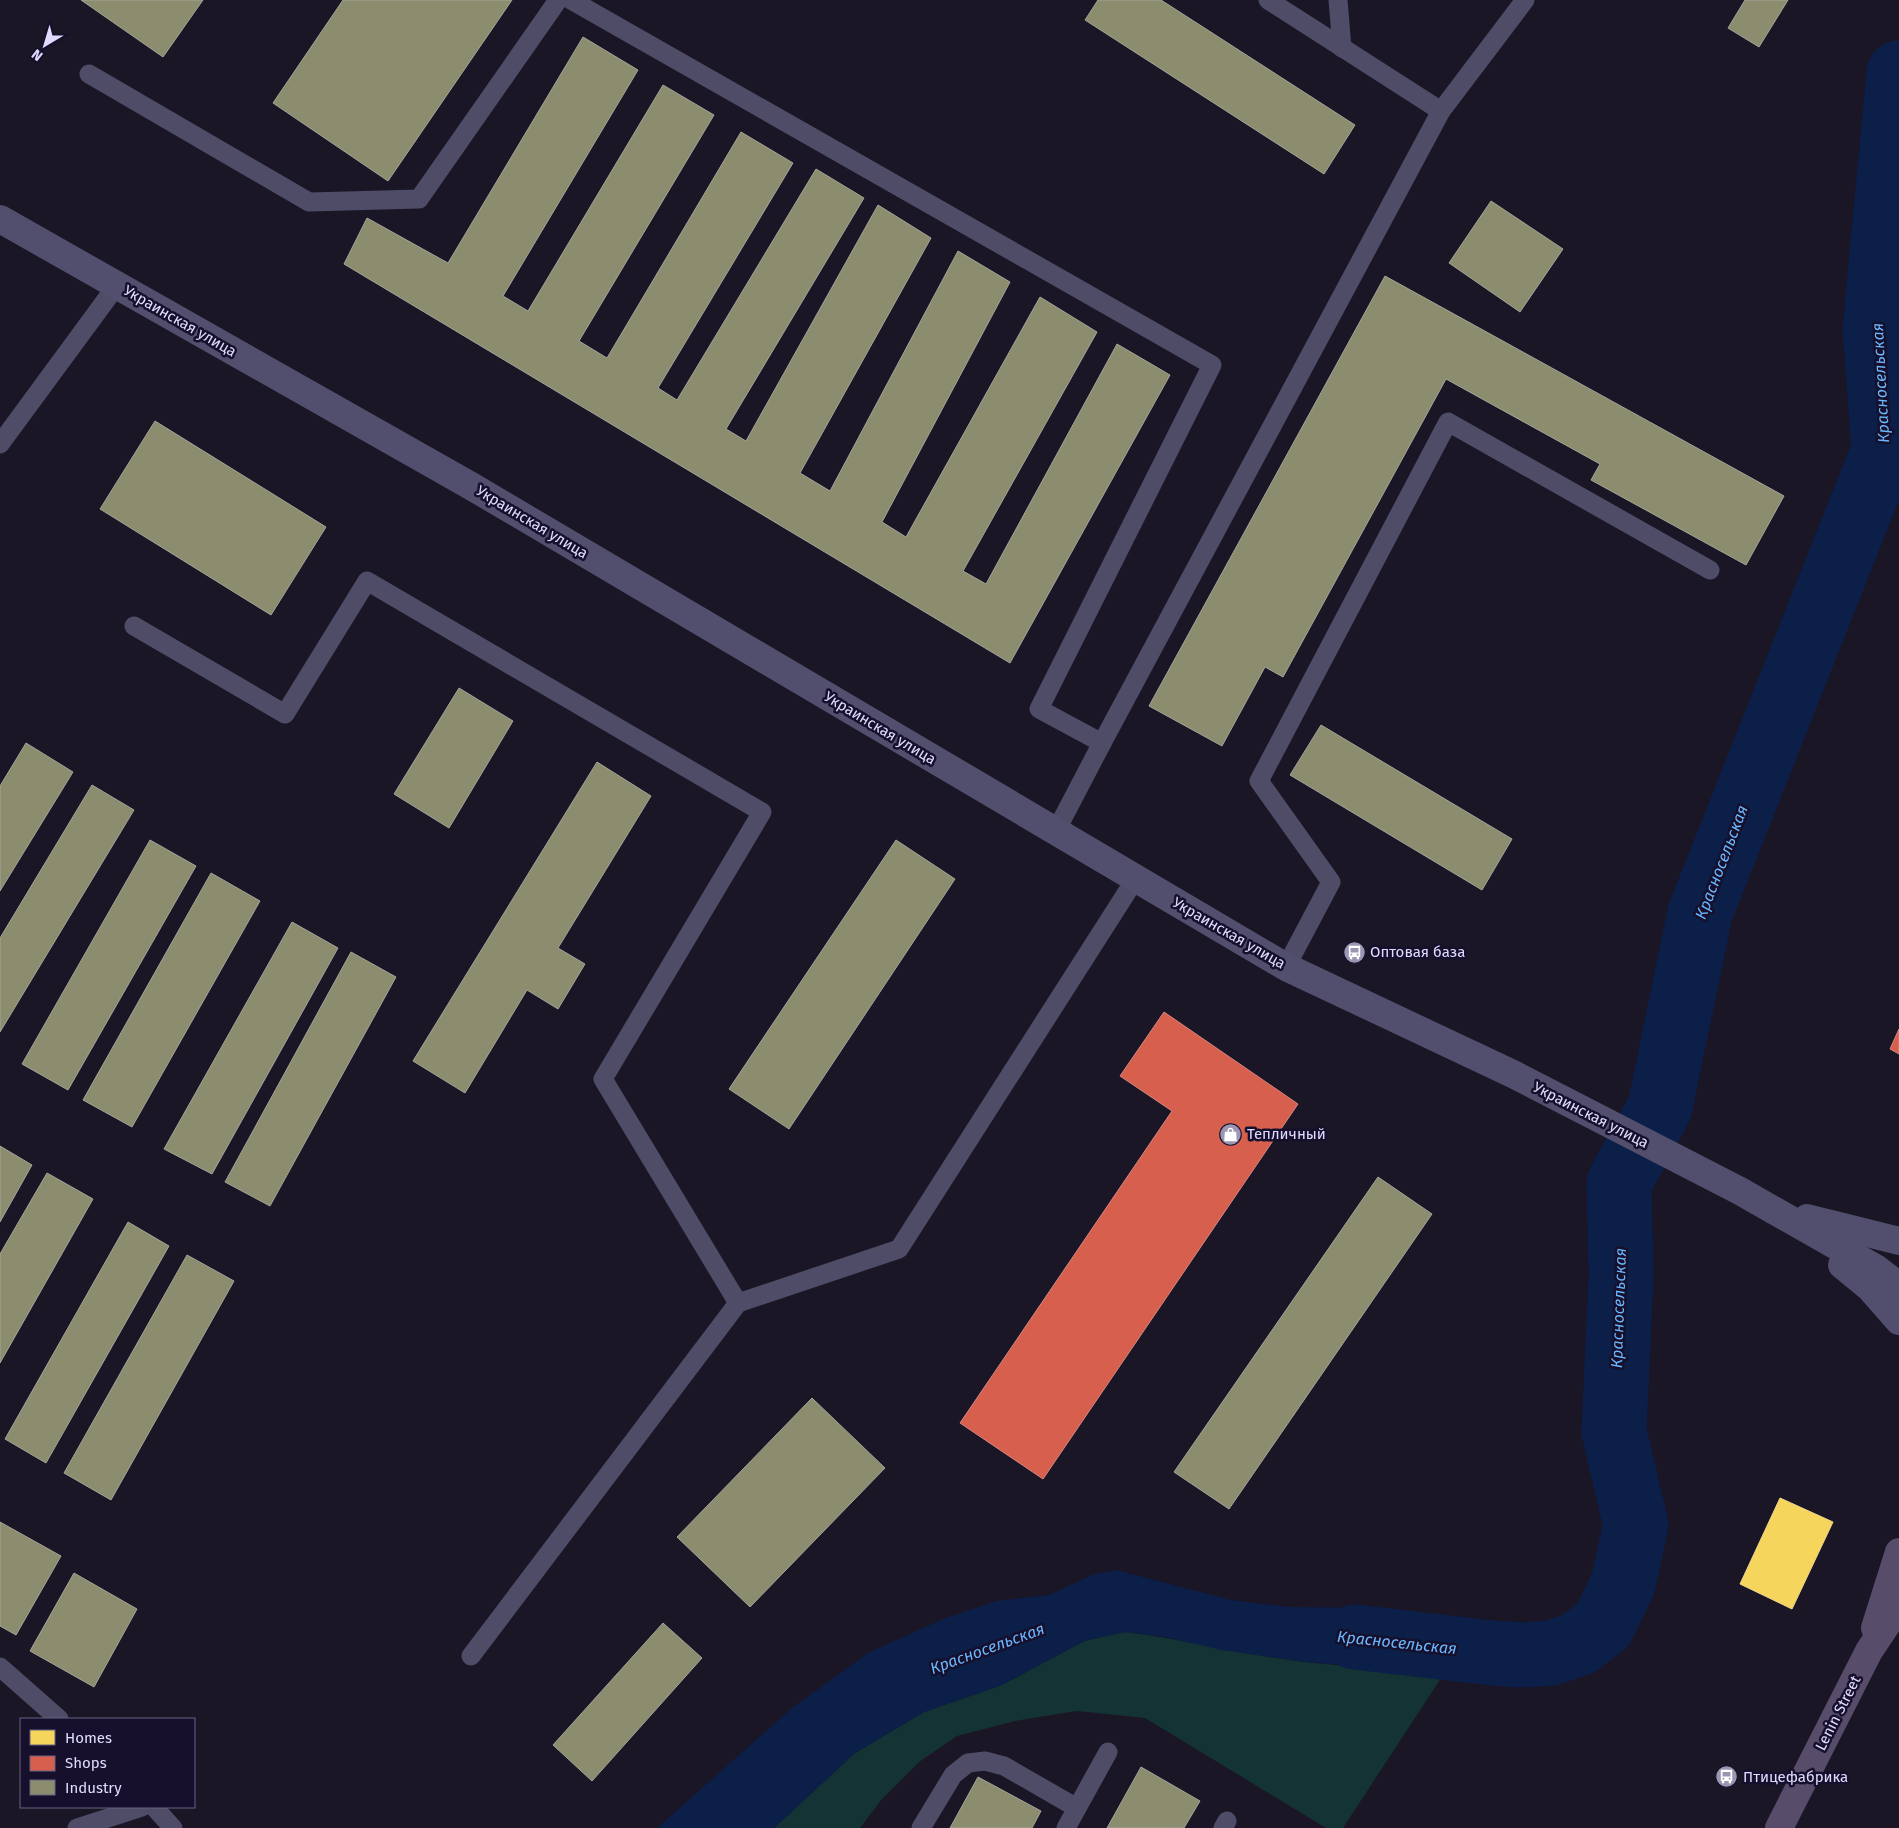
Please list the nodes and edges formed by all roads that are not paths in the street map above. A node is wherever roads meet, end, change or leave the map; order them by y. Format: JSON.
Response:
{"nodes":[{"id":1,"x":558,"y":0,"type":"edge"},
{"id":2,"x":571,"y":0,"type":"edge"},
{"id":3,"x":1268,"y":0,"type":"edge"},
{"id":4,"x":1338,"y":0,"type":"edge"},
{"id":5,"x":1525,"y":0,"type":"edge"},
{"id":6,"x":1342,"y":48,"type":"junction"},
{"id":7,"x":89,"y":74,"type":"dead end"},
{"id":8,"x":1440,"y":111,"type":"junction"},
{"id":9,"x":0,"y":219,"type":"edge"},
{"id":10,"x":117,"y":286,"type":"junction"},
{"id":11,"x":0,"y":444,"type":"edge"},
{"id":12,"x":1710,"y":570,"type":"dead end"},
{"id":13,"x":134,"y":626,"type":"dead end"},
{"id":14,"x":1102,"y":743,"type":"junction"},
{"id":15,"x":1056,"y":831,"type":"junction"},
{"id":16,"x":1136,"y":878,"type":"junction"},
{"id":17,"x":1286,"y":967,"type":"junction"},
{"id":18,"x":1774,"y":1210,"type":"junction"},
{"id":19,"x":1899,"y":1223,"type":"edge"},
{"id":20,"x":1899,"y":1241,"type":"edge"},
{"id":21,"x":1899,"y":1286,"type":"edge"},
{"id":22,"x":738,"y":1303,"type":"junction"},
{"id":23,"x":1899,"y":1321,"type":"edge"},
{"id":24,"x":1899,"y":1552,"type":"edge"},
{"id":25,"x":1899,"y":1606,"type":"edge"},
{"id":26,"x":1869,"y":1652,"type":"junction"},
{"id":27,"x":471,"y":1656,"type":"dead end"},
{"id":28,"x":0,"y":1667,"type":"edge"},
{"id":29,"x":58,"y":1718,"type":"edge"},
{"id":30,"x":1108,"y":1752,"type":"dead end"},
{"id":31,"x":139,"y":1808,"type":"edge"},
{"id":32,"x":155,"y":1808,"type":"edge"},
{"id":33,"x":1077,"y":1808,"type":"junction"},
{"id":34,"x":76,"y":1828,"type":"edge"},
{"id":35,"x":173,"y":1828,"type":"edge"},
{"id":36,"x":921,"y":1828,"type":"edge"},
{"id":37,"x":1066,"y":1828,"type":"edge"},
{"id":38,"x":1779,"y":1828,"type":"edge"}],
"edges":[{"from":1,"to":7,"type":"lane"},
{"from":2,"to":14,"type":"lane"},
{"from":3,"to":6,"type":"lane"},
{"from":4,"to":6,"type":"lane"},
{"from":5,"to":8,"type":"lane"},
{"from":6,"to":8,"type":"lane"},
{"from":8,"to":14,"type":"lane"},
{"from":9,"to":10,"type":"main road","name":"Украинская улица"},
{"from":10,"to":11,"type":"lane"},
{"from":10,"to":15,"type":"main road","name":"Украинская улица"},
{"from":12,"to":17,"type":"lane"},
{"from":13,"to":22,"type":"lane"},
{"from":14,"to":15,"type":"lane"},
{"from":15,"to":16,"type":"main road","name":"Украинская улица"},
{"from":16,"to":17,"type":"main road","name":"Украинская улица"},
{"from":16,"to":22,"type":"lane"},
{"from":17,"to":18,"type":"main road","name":"Украинская улица"},
{"from":18,"to":19,"type":"main road"},
{"from":18,"to":20,"type":"main road","name":"Украинская улица"},
{"from":18,"to":21,"type":"main road","name":"Украинская улица"},
{"from":18,"to":23,"type":"main road"},
{"from":22,"to":27,"type":"lane"},
{"from":24,"to":26,"type":"main road","name":"Lenin Street"},
{"from":25,"to":26,"type":"main road","name":"Lenin Street"},
{"from":26,"to":38,"type":"main road","name":"Lenin Street"},
{"from":28,"to":29,"type":"lane"},
{"from":30,"to":33,"type":"lane"},
{"from":31,"to":34,"type":"lane"},
{"from":32,"to":35,"type":"lane"},
{"from":33,"to":36,"type":"lane"},
{"from":33,"to":37,"type":"lane"}]}
